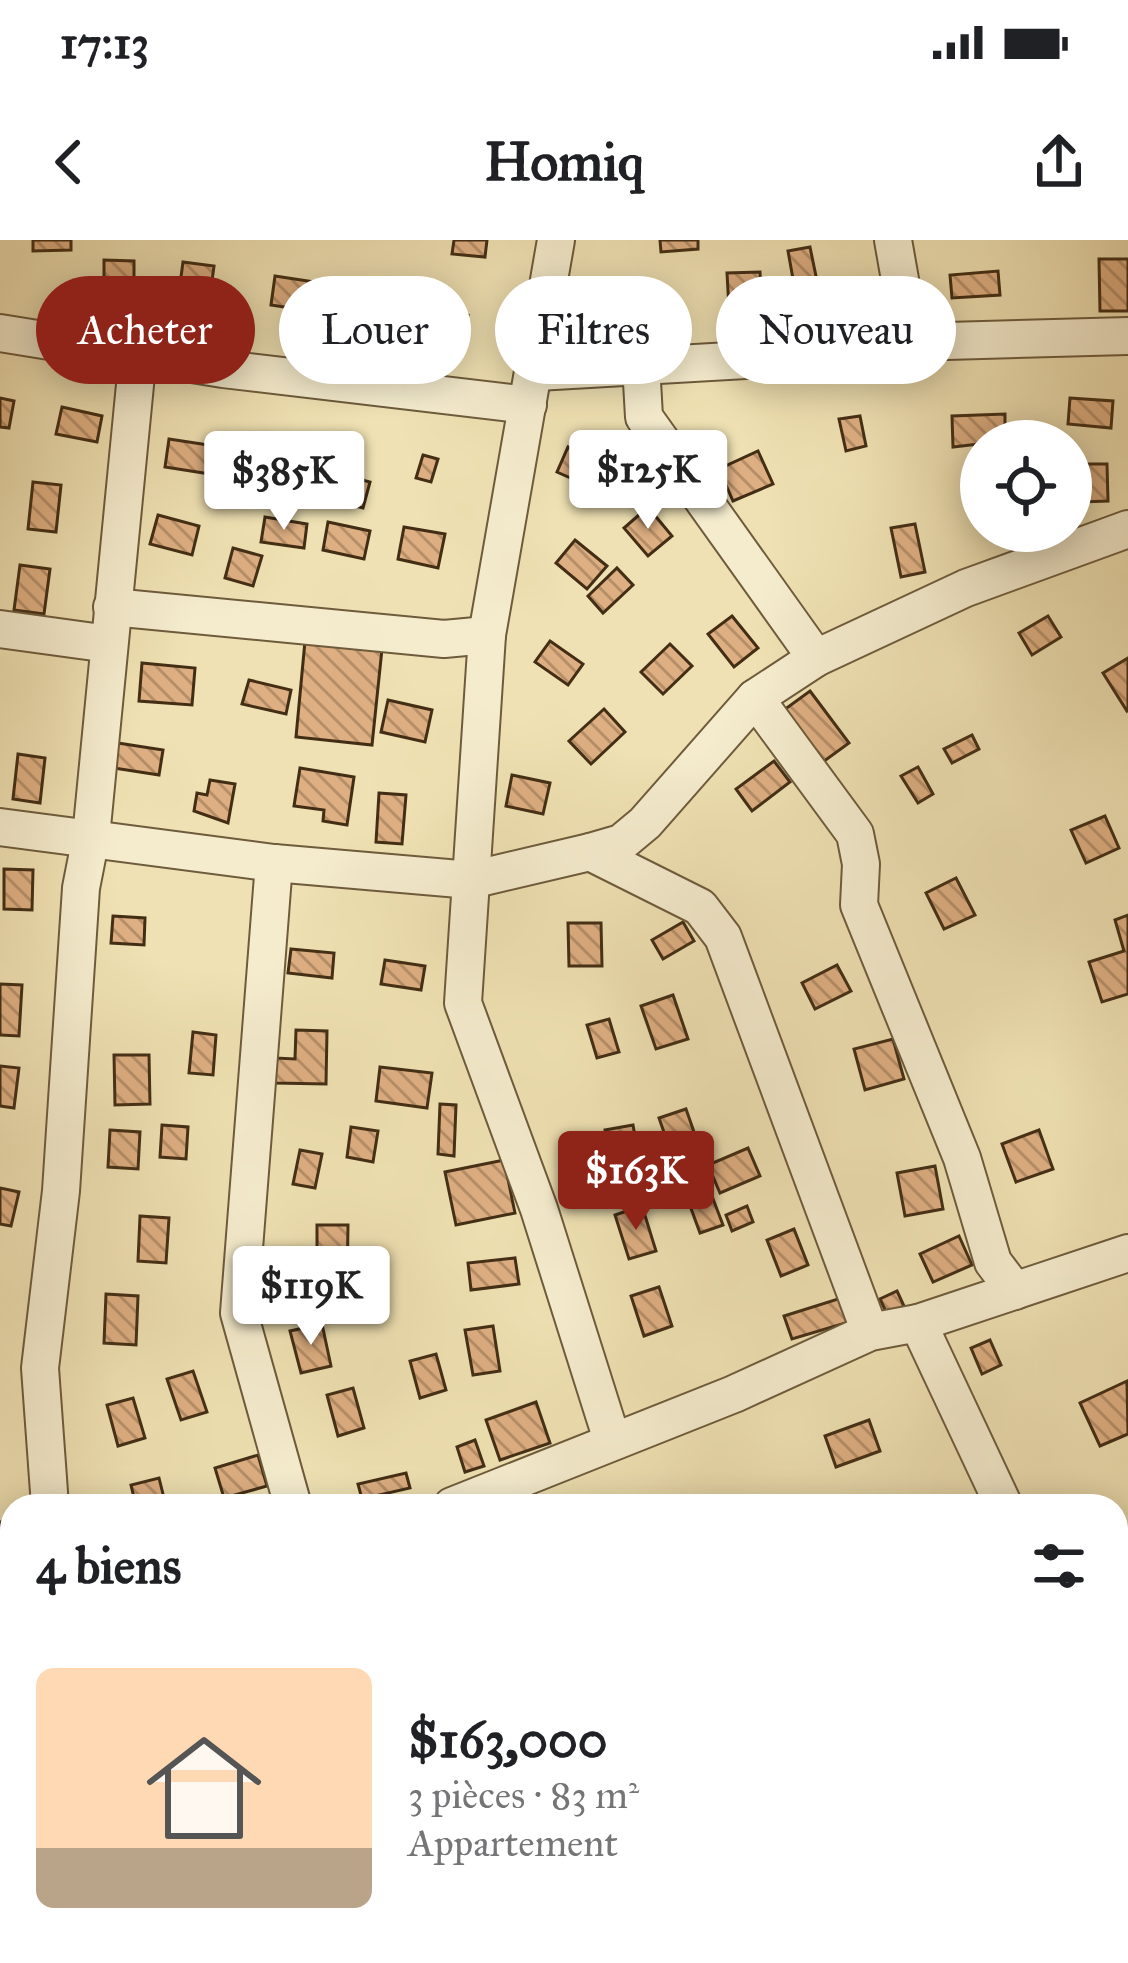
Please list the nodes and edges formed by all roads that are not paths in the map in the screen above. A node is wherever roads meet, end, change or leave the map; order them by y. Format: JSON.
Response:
{"nodes":[{"id":1,"x":556,"y":240,"type":"edge"},
{"id":2,"x":893,"y":240,"type":"edge"},
{"id":3,"x":899,"y":276,"type":"edge"},
{"id":4,"x":0,"y":333,"type":"edge"},
{"id":5,"x":1128,"y":336,"type":"edge"},
{"id":6,"x":36,"y":338,"type":"edge"},
{"id":7,"x":956,"y":341,"type":"edge"},
{"id":8,"x":255,"y":364,"type":"edge"},
{"id":9,"x":135,"y":384,"type":"edge"},
{"id":10,"x":550,"y":384,"type":"edge"},
{"id":11,"x":642,"y":384,"type":"edge"},
{"id":12,"x":532,"y":388,"type":"junction"},
{"id":13,"x":1128,"y":530,"type":"edge"},
{"id":14,"x":112,"y":607,"type":"junction"},
{"id":15,"x":0,"y":629,"type":"edge"},
{"id":16,"x":487,"y":635,"type":"junction"},
{"id":17,"x":109,"y":644,"type":"junction"},
{"id":18,"x":816,"y":658,"type":"junction"},
{"id":19,"x":755,"y":698,"type":"junction"},
{"id":20,"x":0,"y":827,"type":"edge"},
{"id":21,"x":91,"y":837,"type":"junction"},
{"id":22,"x":590,"y":852,"type":"junction"},
{"id":23,"x":274,"y":863,"type":"junction"},
{"id":24,"x":471,"y":880,"type":"junction"},
{"id":25,"x":1128,"y":1253,"type":"edge"},
{"id":26,"x":1015,"y":1291,"type":"junction"},
{"id":27,"x":918,"y":1323,"type":"junction"},
{"id":28,"x":870,"y":1332,"type":"junction"},
{"id":29,"x":612,"y":1440,"type":"junction"},
{"id":30,"x":49,"y":1494,"type":"edge"},
{"id":31,"x":290,"y":1494,"type":"edge"},
{"id":32,"x":481,"y":1494,"type":"edge"},
{"id":33,"x":998,"y":1494,"type":"edge"}],
"edges":[{"from":1,"to":12,"type":"street"},
{"from":2,"to":3,"type":"street"},
{"from":4,"to":6,"type":"street"},
{"from":5,"to":7,"type":"street"},
{"from":8,"to":12,"type":"street"},
{"from":9,"to":14,"type":"street"},
{"from":10,"to":12,"type":"street"},
{"from":11,"to":18,"type":"street"},
{"from":12,"to":16,"type":"street"},
{"from":13,"to":18,"type":"street"},
{"from":14,"to":16,"type":"street"},
{"from":14,"to":17,"type":"street"},
{"from":15,"to":17,"type":"street"},
{"from":16,"to":24,"type":"street"},
{"from":17,"to":21,"type":"street"},
{"from":18,"to":19,"type":"street"},
{"from":19,"to":22,"type":"street"},
{"from":19,"to":26,"type":"street"},
{"from":20,"to":21,"type":"street"},
{"from":21,"to":23,"type":"street"},
{"from":21,"to":30,"type":"street"},
{"from":22,"to":24,"type":"street"},
{"from":22,"to":28,"type":"street"},
{"from":23,"to":24,"type":"street"},
{"from":23,"to":31,"type":"street"},
{"from":24,"to":29,"type":"street"},
{"from":25,"to":26,"type":"street"},
{"from":26,"to":27,"type":"street"},
{"from":27,"to":28,"type":"street"},
{"from":27,"to":33,"type":"street"},
{"from":28,"to":29,"type":"street"},
{"from":29,"to":32,"type":"street"}]}
